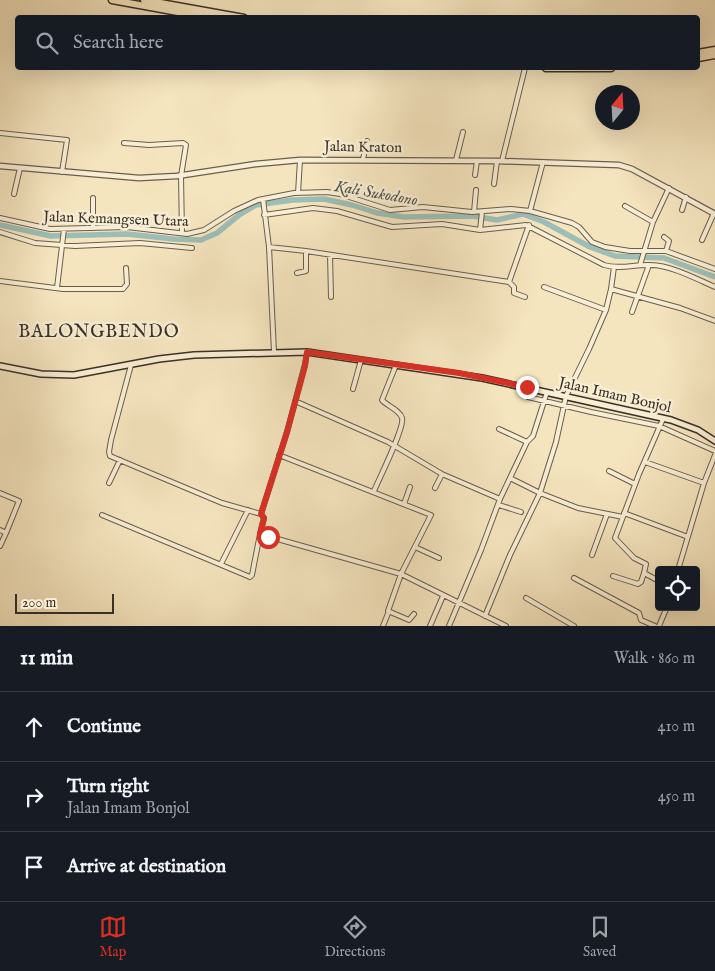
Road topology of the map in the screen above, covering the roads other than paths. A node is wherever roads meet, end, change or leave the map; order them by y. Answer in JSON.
{"nodes":[{"id":1,"x":112,"y":0,"type":"edge"},
{"id":2,"x":144,"y":0,"type":"edge"},
{"id":3,"x":194,"y":15,"type":"edge"},
{"id":4,"x":227,"y":15,"type":"edge"},
{"id":5,"x":715,"y":50,"type":"edge"},
{"id":6,"x":700,"y":53,"type":"edge"},
{"id":7,"x":715,"y":55,"type":"edge"},
{"id":8,"x":700,"y":58,"type":"edge"},
{"id":9,"x":524,"y":70,"type":"edge"},
{"id":10,"x":463,"y":132,"type":"dead end"},
{"id":11,"x":0,"y":133,"type":"edge"},
{"id":12,"x":367,"y":141,"type":"dead end"},
{"id":13,"x":124,"y":143,"type":"dead end"},
{"id":14,"x":364,"y":159,"type":"junction"},
{"id":15,"x":300,"y":160,"type":"junction"},
{"id":16,"x":456,"y":160,"type":"junction"},
{"id":17,"x":477,"y":161,"type":"junction"},
{"id":18,"x":499,"y":161,"type":"junction"},
{"id":19,"x":543,"y":162,"type":"junction"},
{"id":20,"x":0,"y":166,"type":"edge"},
{"id":21,"x":20,"y":168,"type":"junction"},
{"id":22,"x":62,"y":172,"type":"junction"},
{"id":23,"x":475,"y":175,"type":"dead end"},
{"id":24,"x":181,"y":176,"type":"junction"},
{"id":25,"x":494,"y":184,"type":"dead end"},
{"id":26,"x":669,"y":188,"type":"junction"},
{"id":27,"x":476,"y":190,"type":"dead end"},
{"id":28,"x":298,"y":192,"type":"junction"},
{"id":29,"x":14,"y":194,"type":"dead end"},
{"id":30,"x":686,"y":197,"type":"junction"},
{"id":31,"x":92,"y":198,"type":"dead end"},
{"id":32,"x":263,"y":201,"type":"junction"},
{"id":33,"x":625,"y":206,"type":"dead end"},
{"id":34,"x":682,"y":210,"type":"dead end"},
{"id":35,"x":530,"y":211,"type":"junction"},
{"id":36,"x":474,"y":212,"type":"junction"},
{"id":37,"x":481,"y":213,"type":"junction"},
{"id":38,"x":264,"y":214,"type":"junction"},
{"id":39,"x":715,"y":214,"type":"edge"},
{"id":40,"x":0,"y":218,"type":"edge"},
{"id":41,"x":653,"y":222,"type":"junction"},
{"id":42,"x":529,"y":226,"type":"junction"},
{"id":43,"x":93,"y":228,"type":"junction"},
{"id":44,"x":480,"y":228,"type":"junction"},
{"id":45,"x":64,"y":230,"type":"junction"},
{"id":46,"x":0,"y":232,"type":"edge"},
{"id":47,"x":182,"y":233,"type":"junction"},
{"id":48,"x":664,"y":237,"type":"dead end"},
{"id":49,"x":702,"y":240,"type":"dead end"},
{"id":50,"x":63,"y":243,"type":"junction"},
{"id":51,"x":269,"y":247,"type":"junction"},
{"id":52,"x":192,"y":248,"type":"dead end"},
{"id":53,"x":306,"y":251,"type":"junction"},
{"id":54,"x":666,"y":251,"type":"junction"},
{"id":55,"x":643,"y":252,"type":"junction"},
{"id":56,"x":330,"y":256,"type":"junction"},
{"id":57,"x":640,"y":264,"type":"junction"},
{"id":58,"x":649,"y":265,"type":"junction"},
{"id":59,"x":614,"y":267,"type":"junction"},
{"id":60,"x":126,"y":268,"type":"dead end"},
{"id":61,"x":715,"y":269,"type":"edge"},
{"id":62,"x":297,"y":273,"type":"dead end"},
{"id":63,"x":0,"y":281,"type":"edge"},
{"id":64,"x":509,"y":282,"type":"junction"},
{"id":65,"x":544,"y":287,"type":"dead end"},
{"id":66,"x":715,"y":287,"type":"edge"},
{"id":67,"x":57,"y":288,"type":"junction"},
{"id":68,"x":611,"y":289,"type":"junction"},
{"id":69,"x":638,"y":296,"type":"junction"},
{"id":70,"x":331,"y":297,"type":"dead end"},
{"id":71,"x":525,"y":297,"type":"dead end"},
{"id":72,"x":606,"y":310,"type":"junction"},
{"id":73,"x":632,"y":312,"type":"dead end"},
{"id":74,"x":715,"y":320,"type":"edge"},
{"id":75,"x":274,"y":352,"type":"junction"},
{"id":76,"x":307,"y":352,"type":"junction"},
{"id":77,"x":361,"y":360,"type":"junction"},
{"id":78,"x":131,"y":365,"type":"junction"},
{"id":79,"x":396,"y":365,"type":"junction"},
{"id":80,"x":0,"y":366,"type":"edge"},
{"id":81,"x":527,"y":387,"type":"junction"},
{"id":82,"x":353,"y":389,"type":"dead end"},
{"id":83,"x":547,"y":392,"type":"junction"},
{"id":84,"x":568,"y":397,"type":"junction"},
{"id":85,"x":295,"y":401,"type":"junction"},
{"id":86,"x":544,"y":401,"type":"junction"},
{"id":87,"x":563,"y":406,"type":"junction"},
{"id":88,"x":568,"y":407,"type":"junction"},
{"id":89,"x":663,"y":419,"type":"junction"},
{"id":90,"x":659,"y":426,"type":"junction"},
{"id":91,"x":499,"y":429,"type":"dead end"},
{"id":92,"x":715,"y":441,"type":"edge"},
{"id":93,"x":527,"y":442,"type":"junction"},
{"id":94,"x":394,"y":445,"type":"junction"},
{"id":95,"x":715,"y":450,"type":"edge"},
{"id":96,"x":278,"y":455,"type":"junction"},
{"id":97,"x":715,"y":456,"type":"edge"},
{"id":98,"x":120,"y":460,"type":"junction"},
{"id":99,"x":645,"y":462,"type":"junction"},
{"id":100,"x":609,"y":471,"type":"dead end"},
{"id":101,"x":442,"y":474,"type":"junction"},
{"id":102,"x":510,"y":478,"type":"junction"},
{"id":103,"x":109,"y":483,"type":"dead end"},
{"id":104,"x":704,"y":483,"type":"junction"},
{"id":105,"x":634,"y":484,"type":"junction"},
{"id":106,"x":410,"y":487,"type":"dead end"},
{"id":107,"x":435,"y":488,"type":"dead end"},
{"id":108,"x":374,"y":491,"type":"junction"},
{"id":109,"x":0,"y":493,"type":"edge"},
{"id":110,"x":540,"y":493,"type":"junction"},
{"id":111,"x":500,"y":499,"type":"junction"},
{"id":112,"x":404,"y":504,"type":"junction"},
{"id":113,"x":499,"y":505,"type":"junction"},
{"id":114,"x":248,"y":510,"type":"junction"},
{"id":115,"x":521,"y":512,"type":"dead end"},
{"id":116,"x":102,"y":514,"type":"dead end"},
{"id":117,"x":261,"y":514,"type":"junction"},
{"id":118,"x":606,"y":514,"type":"junction"},
{"id":119,"x":624,"y":515,"type":"junction"},
{"id":120,"x":0,"y":530,"type":"edge"},
{"id":121,"x":6,"y":533,"type":"junction"},
{"id":122,"x":260,"y":534,"type":"junction"},
{"id":123,"x":688,"y":538,"type":"junction"},
{"id":124,"x":0,"y":546,"type":"edge"},
{"id":125,"x":415,"y":548,"type":"junction"},
{"id":126,"x":592,"y":555,"type":"dead end"},
{"id":127,"x":439,"y":558,"type":"dead end"},
{"id":128,"x":221,"y":564,"type":"junction"},
{"id":129,"x":679,"y":566,"type":"edge"},
{"id":130,"x":644,"y":573,"type":"junction"},
{"id":131,"x":401,"y":574,"type":"junction"},
{"id":132,"x":613,"y":576,"type":"dead end"},
{"id":133,"x":574,"y":578,"type":"dead end"},
{"id":134,"x":655,"y":579,"type":"edge"},
{"id":135,"x":443,"y":596,"type":"junction"},
{"id":136,"x":526,"y":598,"type":"dead end"},
{"id":137,"x":458,"y":603,"type":"junction"},
{"id":138,"x":389,"y":611,"type":"junction"},
{"id":139,"x":665,"y":611,"type":"edge"},
{"id":140,"x":414,"y":614,"type":"dead end"},
{"id":141,"x":486,"y":616,"type":"junction"},
{"id":142,"x":383,"y":626,"type":"edge"},
{"id":143,"x":430,"y":626,"type":"edge"},
{"id":144,"x":449,"y":626,"type":"edge"},
{"id":145,"x":506,"y":626,"type":"edge"},
{"id":146,"x":574,"y":626,"type":"edge"},
{"id":147,"x":655,"y":626,"type":"edge"},
{"id":148,"x":659,"y":626,"type":"edge"}],
"edges":[{"from":1,"to":3,"type":"highway"},
{"from":2,"to":4,"type":"highway"},
{"from":5,"to":6,"type":"highway"},
{"from":7,"to":8,"type":"highway"},
{"from":9,"to":18,"type":"street"},
{"from":10,"to":16,"type":"street"},
{"from":11,"to":22,"type":"street"},
{"from":12,"to":14,"type":"street"},
{"from":13,"to":24,"type":"street"},
{"from":14,"to":15,"type":"street","name":"Jalan Kraton"},
{"from":14,"to":16,"type":"street","name":"Jalan Kraton"},
{"from":15,"to":24,"type":"street","name":"Jalan Kraton"},
{"from":15,"to":28,"type":"street"},
{"from":16,"to":17,"type":"street","name":"Jalan Kraton"},
{"from":17,"to":18,"type":"street","name":"Jalan Kraton"},
{"from":17,"to":23,"type":"street"},
{"from":18,"to":19,"type":"street","name":"Jalan Kraton"},
{"from":18,"to":25,"type":"street"},
{"from":19,"to":26,"type":"street","name":"Jalan Kraton"},
{"from":19,"to":35,"type":"street"},
{"from":20,"to":21,"type":"street","name":"Jalan Kraton"},
{"from":21,"to":22,"type":"street","name":"Jalan Kraton"},
{"from":21,"to":29,"type":"street"},
{"from":22,"to":24,"type":"street","name":"Jalan Kraton"},
{"from":24,"to":47,"type":"street"},
{"from":26,"to":30,"type":"street","name":"Jalan Kraton"},
{"from":26,"to":41,"type":"street"},
{"from":27,"to":36,"type":"street"},
{"from":28,"to":32,"type":"street","name":"Jalan Kemangsen Utara"},
{"from":28,"to":36,"type":"street","name":"Jalan Kemangsen Utara"},
{"from":30,"to":34,"type":"street"},
{"from":30,"to":39,"type":"street","name":"Jalan Kraton"},
{"from":31,"to":43,"type":"street"},
{"from":32,"to":38,"type":"street"},
{"from":32,"to":47,"type":"street","name":"Jalan Kemangsen Utara"},
{"from":33,"to":41,"type":"street"},
{"from":35,"to":37,"type":"street","name":"Jalan Kemangsen Utara"},
{"from":35,"to":55,"type":"street","name":"Jalan Kemangsen Utara"},
{"from":36,"to":37,"type":"street","name":"Jalan Kemangsen Utara"},
{"from":37,"to":44,"type":"street"},
{"from":38,"to":44,"type":"street"},
{"from":38,"to":51,"type":"street"},
{"from":39,"to":49,"type":"street"},
{"from":40,"to":45,"type":"street","name":"Jalan Kemangsen Utara"},
{"from":41,"to":55,"type":"street"},
{"from":42,"to":44,"type":"street"},
{"from":42,"to":59,"type":"street"},
{"from":42,"to":64,"type":"street"},
{"from":43,"to":45,"type":"street","name":"Jalan Kemangsen Utara"},
{"from":43,"to":47,"type":"street","name":"Jalan Kemangsen Utara"},
{"from":45,"to":50,"type":"street"},
{"from":46,"to":50,"type":"street"},
{"from":48,"to":54,"type":"street"},
{"from":50,"to":52,"type":"street"},
{"from":50,"to":67,"type":"street"},
{"from":51,"to":53,"type":"street"},
{"from":51,"to":75,"type":"street"},
{"from":53,"to":56,"type":"street"},
{"from":53,"to":62,"type":"street"},
{"from":54,"to":55,"type":"street","name":"Jalan Kemangsen Utara"},
{"from":54,"to":61,"type":"street","name":"Jalan Kemangsen Utara"},
{"from":55,"to":57,"type":"street"},
{"from":56,"to":64,"type":"street"},
{"from":56,"to":70,"type":"street"},
{"from":57,"to":58,"type":"street"},
{"from":57,"to":59,"type":"street"},
{"from":58,"to":66,"type":"street"},
{"from":58,"to":69,"type":"street"},
{"from":59,"to":68,"type":"street"},
{"from":60,"to":67,"type":"street"},
{"from":63,"to":67,"type":"street"},
{"from":64,"to":71,"type":"street"},
{"from":65,"to":72,"type":"street"},
{"from":68,"to":69,"type":"street"},
{"from":68,"to":72,"type":"street"},
{"from":69,"to":73,"type":"street"},
{"from":69,"to":74,"type":"street"},
{"from":72,"to":84,"type":"street"},
{"from":75,"to":76,"type":"main road","name":"Jalan Imam Bonjol"},
{"from":75,"to":78,"type":"main road","name":"Jalan Imam Bonjol"},
{"from":76,"to":77,"type":"main road","name":"Jalan Imam Bonjol"},
{"from":76,"to":85,"type":"street"},
{"from":77,"to":79,"type":"main road","name":"Jalan Imam Bonjol"},
{"from":77,"to":82,"type":"street"},
{"from":78,"to":80,"type":"main road","name":"Jalan Imam Bonjol"},
{"from":78,"to":98,"type":"street"},
{"from":79,"to":81,"type":"main road","name":"Jalan Imam Bonjol"},
{"from":79,"to":94,"type":"street"},
{"from":81,"to":83,"type":"main road","name":"Jalan Imam Bonjol"},
{"from":81,"to":86,"type":"street"},
{"from":83,"to":84,"type":"main road","name":"Jalan Imam Bonjol"},
{"from":83,"to":86,"type":"street"},
{"from":84,"to":87,"type":"street"},
{"from":84,"to":88,"type":"street"},
{"from":84,"to":89,"type":"main road","name":"Jalan Imam Bonjol"},
{"from":85,"to":94,"type":"street"},
{"from":85,"to":96,"type":"street"},
{"from":86,"to":87,"type":"street"},
{"from":86,"to":93,"type":"street"},
{"from":87,"to":88,"type":"street"},
{"from":87,"to":110,"type":"street"},
{"from":88,"to":90,"type":"street"},
{"from":89,"to":90,"type":"street"},
{"from":89,"to":92,"type":"main road","name":"Jalan Imam Bonjol"},
{"from":90,"to":95,"type":"street"},
{"from":90,"to":99,"type":"street"},
{"from":91,"to":93,"type":"street"},
{"from":93,"to":102,"type":"street"},
{"from":94,"to":101,"type":"street"},
{"from":94,"to":108,"type":"street"},
{"from":96,"to":108,"type":"street"},
{"from":96,"to":117,"type":"street"},
{"from":97,"to":104,"type":"street"},
{"from":98,"to":103,"type":"street"},
{"from":98,"to":114,"type":"street"},
{"from":99,"to":104,"type":"street"},
{"from":99,"to":105,"type":"street"},
{"from":100,"to":105,"type":"street"},
{"from":101,"to":107,"type":"street"},
{"from":101,"to":111,"type":"street"},
{"from":102,"to":110,"type":"street"},
{"from":102,"to":111,"type":"street"},
{"from":104,"to":123,"type":"street"},
{"from":105,"to":119,"type":"street"},
{"from":106,"to":112,"type":"street"},
{"from":108,"to":112,"type":"street"},
{"from":109,"to":121,"type":"street"},
{"from":110,"to":118,"type":"street"},
{"from":110,"to":141,"type":"street"},
{"from":111,"to":113,"type":"street"},
{"from":112,"to":125,"type":"street"},
{"from":113,"to":115,"type":"street"},
{"from":113,"to":137,"type":"street"},
{"from":114,"to":117,"type":"street"},
{"from":114,"to":128,"type":"street"},
{"from":116,"to":128,"type":"street"},
{"from":117,"to":122,"type":"street"},
{"from":118,"to":119,"type":"street"},
{"from":118,"to":126,"type":"street"},
{"from":119,"to":123,"type":"street"},
{"from":119,"to":130,"type":"street"},
{"from":120,"to":121,"type":"street"},
{"from":121,"to":124,"type":"street"},
{"from":122,"to":128,"type":"street"},
{"from":122,"to":131,"type":"street"},
{"from":123,"to":129,"type":"street"},
{"from":125,"to":127,"type":"street"},
{"from":125,"to":131,"type":"street"},
{"from":130,"to":132,"type":"street"},
{"from":130,"to":134,"type":"street"},
{"from":131,"to":135,"type":"street"},
{"from":131,"to":138,"type":"street"},
{"from":133,"to":147,"type":"street"},
{"from":135,"to":137,"type":"street"},
{"from":135,"to":143,"type":"street"},
{"from":136,"to":146,"type":"street"},
{"from":137,"to":141,"type":"street"},
{"from":137,"to":144,"type":"street"},
{"from":138,"to":140,"type":"street"},
{"from":138,"to":142,"type":"street"},
{"from":139,"to":148,"type":"street"},
{"from":141,"to":145,"type":"street"}]}
